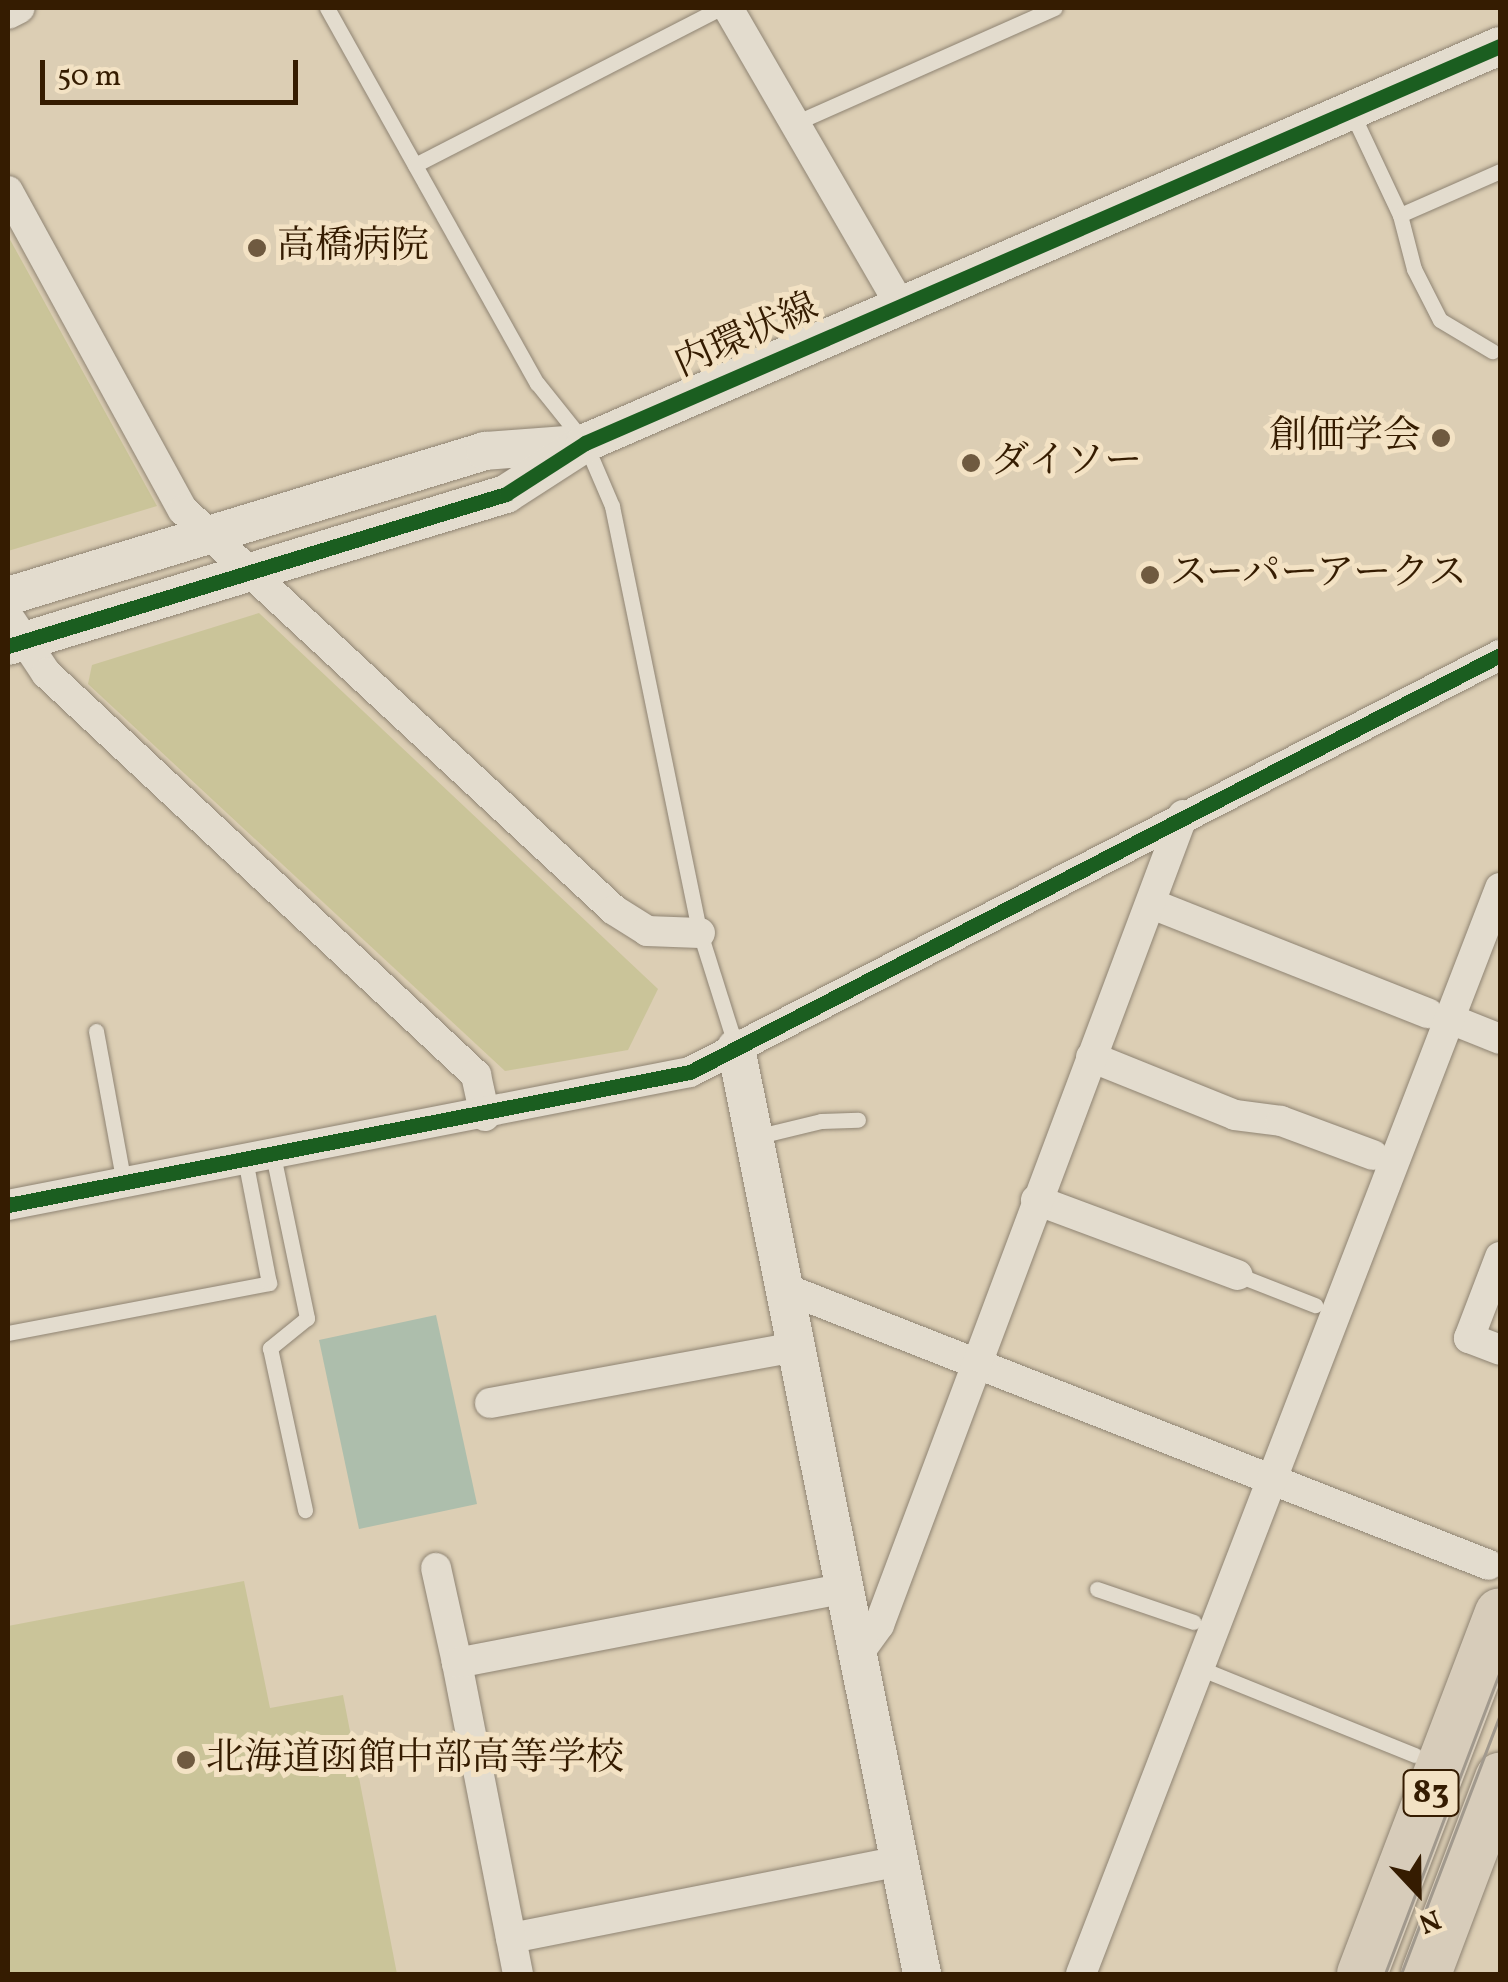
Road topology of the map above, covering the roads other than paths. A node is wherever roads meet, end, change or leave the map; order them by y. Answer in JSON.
{"nodes":[{"id":1,"x":20,"y":8,"type":"edge"},
{"id":2,"x":329,"y":8,"type":"edge"},
{"id":3,"x":725,"y":8,"type":"edge"},
{"id":4,"x":1056,"y":8,"type":"edge"},
{"id":5,"x":8,"y":14,"type":"edge"},
{"id":6,"x":1500,"y":46,"type":"edge"},
{"id":7,"x":1351,"y":111,"type":"junction"},
{"id":8,"x":795,"y":122,"type":"junction"},
{"id":9,"x":415,"y":165,"type":"junction"},
{"id":10,"x":1500,"y":171,"type":"edge"},
{"id":11,"x":8,"y":191,"type":"edge"},
{"id":12,"x":1400,"y":215,"type":"junction"},
{"id":13,"x":900,"y":305,"type":"junction"},
{"id":14,"x":1492,"y":350,"type":"dead end"},
{"id":15,"x":585,"y":443,"type":"junction"},
{"id":16,"x":214,"y":534,"type":"junction"},
{"id":17,"x":254,"y":571,"type":"junction"},
{"id":18,"x":8,"y":596,"type":"edge"},
{"id":19,"x":12,"y":635,"type":"edge"},
{"id":20,"x":1500,"y":655,"type":"edge"},
{"id":21,"x":1183,"y":815,"type":"junction"},
{"id":22,"x":1500,"y":888,"type":"edge"},
{"id":23,"x":1152,"y":904,"type":"junction"},
{"id":24,"x":700,"y":933,"type":"junction"},
{"id":25,"x":1439,"y":1016,"type":"junction"},
{"id":26,"x":96,"y":1031,"type":"dead end"},
{"id":27,"x":1500,"y":1039,"type":"edge"},
{"id":28,"x":736,"y":1048,"type":"junction"},
{"id":29,"x":1091,"y":1057,"type":"junction"},
{"id":30,"x":486,"y":1116,"type":"junction"},
{"id":31,"x":858,"y":1120,"type":"dead end"},
{"id":32,"x":755,"y":1137,"type":"junction"},
{"id":33,"x":1373,"y":1155,"type":"dead end"},
{"id":34,"x":259,"y":1158,"type":"junction"},
{"id":35,"x":124,"y":1183,"type":"junction"},
{"id":36,"x":1036,"y":1200,"type":"junction"},
{"id":37,"x":8,"y":1205,"type":"edge"},
{"id":38,"x":1500,"y":1258,"type":"edge"},
{"id":39,"x":1238,"y":1275,"type":"joint"},
{"id":40,"x":784,"y":1288,"type":"junction"},
{"id":41,"x":1315,"y":1305,"type":"dead end"},
{"id":42,"x":8,"y":1333,"type":"edge"},
{"id":43,"x":796,"y":1347,"type":"junction"},
{"id":44,"x":1500,"y":1350,"type":"edge"},
{"id":45,"x":973,"y":1363,"type":"junction"},
{"id":46,"x":490,"y":1403,"type":"dead end"},
{"id":47,"x":1270,"y":1479,"type":"junction"},
{"id":48,"x":305,"y":1510,"type":"dead end"},
{"id":49,"x":436,"y":1568,"type":"dead end"},
{"id":50,"x":845,"y":1588,"type":"junction"},
{"id":51,"x":1097,"y":1589,"type":"dead end"},
{"id":52,"x":1495,"y":1589,"type":"edge"},
{"id":53,"x":1194,"y":1622,"type":"dead end"},
{"id":54,"x":858,"y":1654,"type":"junction"},
{"id":55,"x":456,"y":1663,"type":"junction"},
{"id":56,"x":1197,"y":1667,"type":"junction"},
{"id":57,"x":1415,"y":1755,"type":"dead end"},
{"id":58,"x":1500,"y":1778,"type":"edge"},
{"id":59,"x":899,"y":1862,"type":"junction"},
{"id":60,"x":511,"y":1938,"type":"junction"},
{"id":61,"x":518,"y":1974,"type":"edge"},
{"id":62,"x":922,"y":1974,"type":"edge"},
{"id":63,"x":1081,"y":1974,"type":"edge"},
{"id":64,"x":1362,"y":1974,"type":"edge"},
{"id":65,"x":1426,"y":1974,"type":"edge"}],
"edges":[{"from":1,"to":5,"type":"street"},
{"from":2,"to":9,"type":"lane"},
{"from":3,"to":8,"type":"street"},
{"from":3,"to":9,"type":"lane"},
{"from":4,"to":8,"type":"lane"},
{"from":6,"to":7,"type":"street","name":"内環状線"},
{"from":7,"to":12,"type":"lane"},
{"from":7,"to":13,"type":"street","name":"内環状線"},
{"from":8,"to":13,"type":"street"},
{"from":9,"to":15,"type":"lane"},
{"from":10,"to":12,"type":"lane"},
{"from":11,"to":16,"type":"street"},
{"from":12,"to":14,"type":"lane"},
{"from":13,"to":15,"type":"street","name":"内環状線"},
{"from":15,"to":16,"type":"street","name":"内環状線"},
{"from":15,"to":17,"type":"street","name":"内環状線"},
{"from":15,"to":24,"type":"lane"},
{"from":16,"to":17,"type":"street"},
{"from":16,"to":18,"type":"street","name":"内環状線"},
{"from":17,"to":19,"type":"street","name":"内環状線"},
{"from":17,"to":24,"type":"street"},
{"from":19,"to":30,"type":"street"},
{"from":20,"to":21,"type":"street"},
{"from":21,"to":23,"type":"street"},
{"from":21,"to":28,"type":"street"},
{"from":22,"to":25,"type":"street"},
{"from":23,"to":25,"type":"street"},
{"from":23,"to":29,"type":"street"},
{"from":24,"to":28,"type":"lane"},
{"from":25,"to":27,"type":"street"},
{"from":25,"to":47,"type":"street"},
{"from":26,"to":35,"type":"lane"},
{"from":28,"to":30,"type":"street"},
{"from":28,"to":32,"type":"street"},
{"from":29,"to":33,"type":"street"},
{"from":29,"to":36,"type":"street"},
{"from":30,"to":34,"type":"street"},
{"from":31,"to":32,"type":"lane"},
{"from":32,"to":40,"type":"street"},
{"from":34,"to":35,"type":"street"},
{"from":34,"to":42,"type":"lane"},
{"from":34,"to":48,"type":"lane"},
{"from":35,"to":37,"type":"street"},
{"from":36,"to":39,"type":"street"},
{"from":36,"to":45,"type":"street"},
{"from":38,"to":44,"type":"street"},
{"from":39,"to":41,"type":"lane"},
{"from":40,"to":43,"type":"street"},
{"from":40,"to":45,"type":"street"},
{"from":43,"to":46,"type":"street"},
{"from":43,"to":50,"type":"street"},
{"from":45,"to":47,"type":"street"},
{"from":45,"to":54,"type":"street"},
{"from":47,"to":52,"type":"street"},
{"from":47,"to":56,"type":"street"},
{"from":49,"to":55,"type":"street"},
{"from":50,"to":54,"type":"street"},
{"from":50,"to":55,"type":"street"},
{"from":51,"to":53,"type":"lane"},
{"from":52,"to":64,"type":"main road","number":"83"},
{"from":54,"to":59,"type":"street"},
{"from":55,"to":60,"type":"street"},
{"from":56,"to":57,"type":"lane"},
{"from":56,"to":63,"type":"street"},
{"from":58,"to":65,"type":"main road","number":"83"},
{"from":59,"to":60,"type":"street"},
{"from":59,"to":62,"type":"street"},
{"from":60,"to":61,"type":"street"}]}
